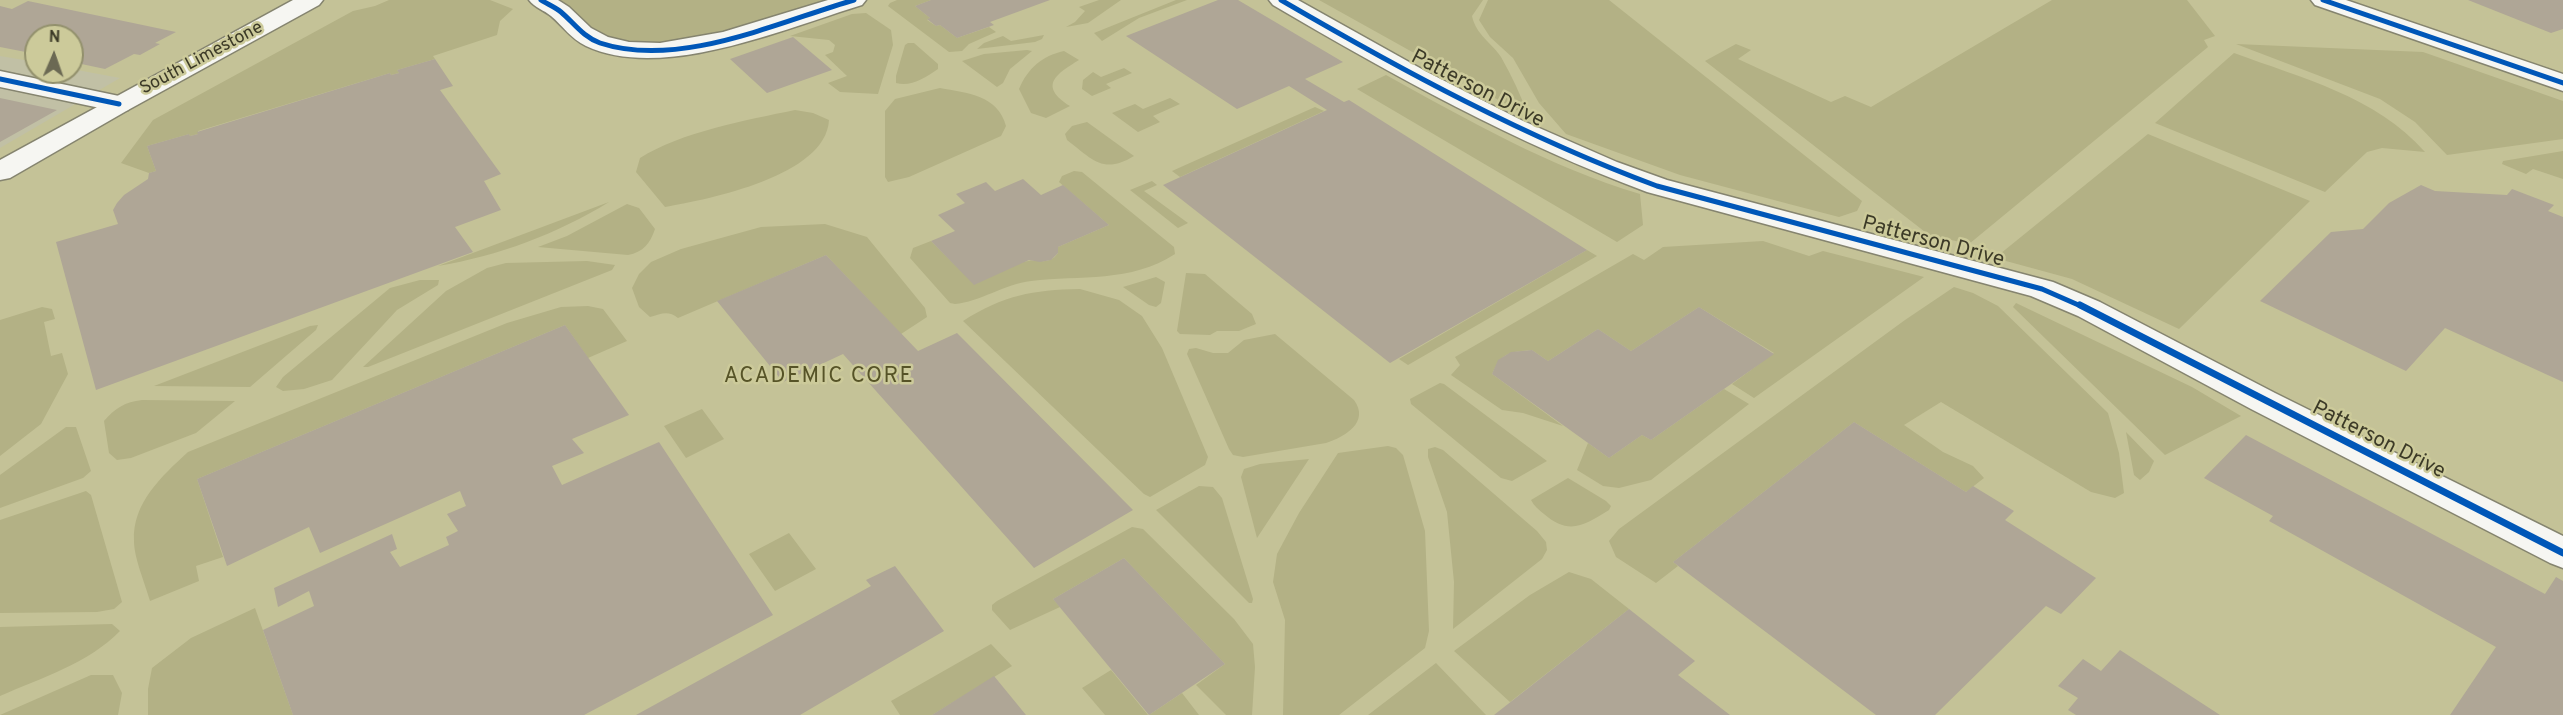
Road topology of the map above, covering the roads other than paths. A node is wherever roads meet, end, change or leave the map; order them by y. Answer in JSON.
{"nodes":[{"id":1,"x":311,"y":0,"type":"edge"},
{"id":2,"x":541,"y":0,"type":"edge"},
{"id":3,"x":854,"y":0,"type":"edge"},
{"id":4,"x":1281,"y":0,"type":"edge"},
{"id":5,"x":2323,"y":0,"type":"edge"},
{"id":6,"x":0,"y":79,"type":"edge"},
{"id":7,"x":2563,"y":83,"type":"edge"},
{"id":8,"x":119,"y":104,"type":"junction"},
{"id":9,"x":0,"y":172,"type":"edge"},
{"id":10,"x":2563,"y":553,"type":"edge"}],
"edges":[{"from":1,"to":8,"type":"street","name":"South Limestone"},
{"from":2,"to":3,"type":"street"},
{"from":4,"to":10,"type":"street","name":"Patterson Drive"},
{"from":5,"to":7,"type":"street"},
{"from":6,"to":8,"type":"street"},
{"from":8,"to":9,"type":"street","name":"South Limestone"}]}
